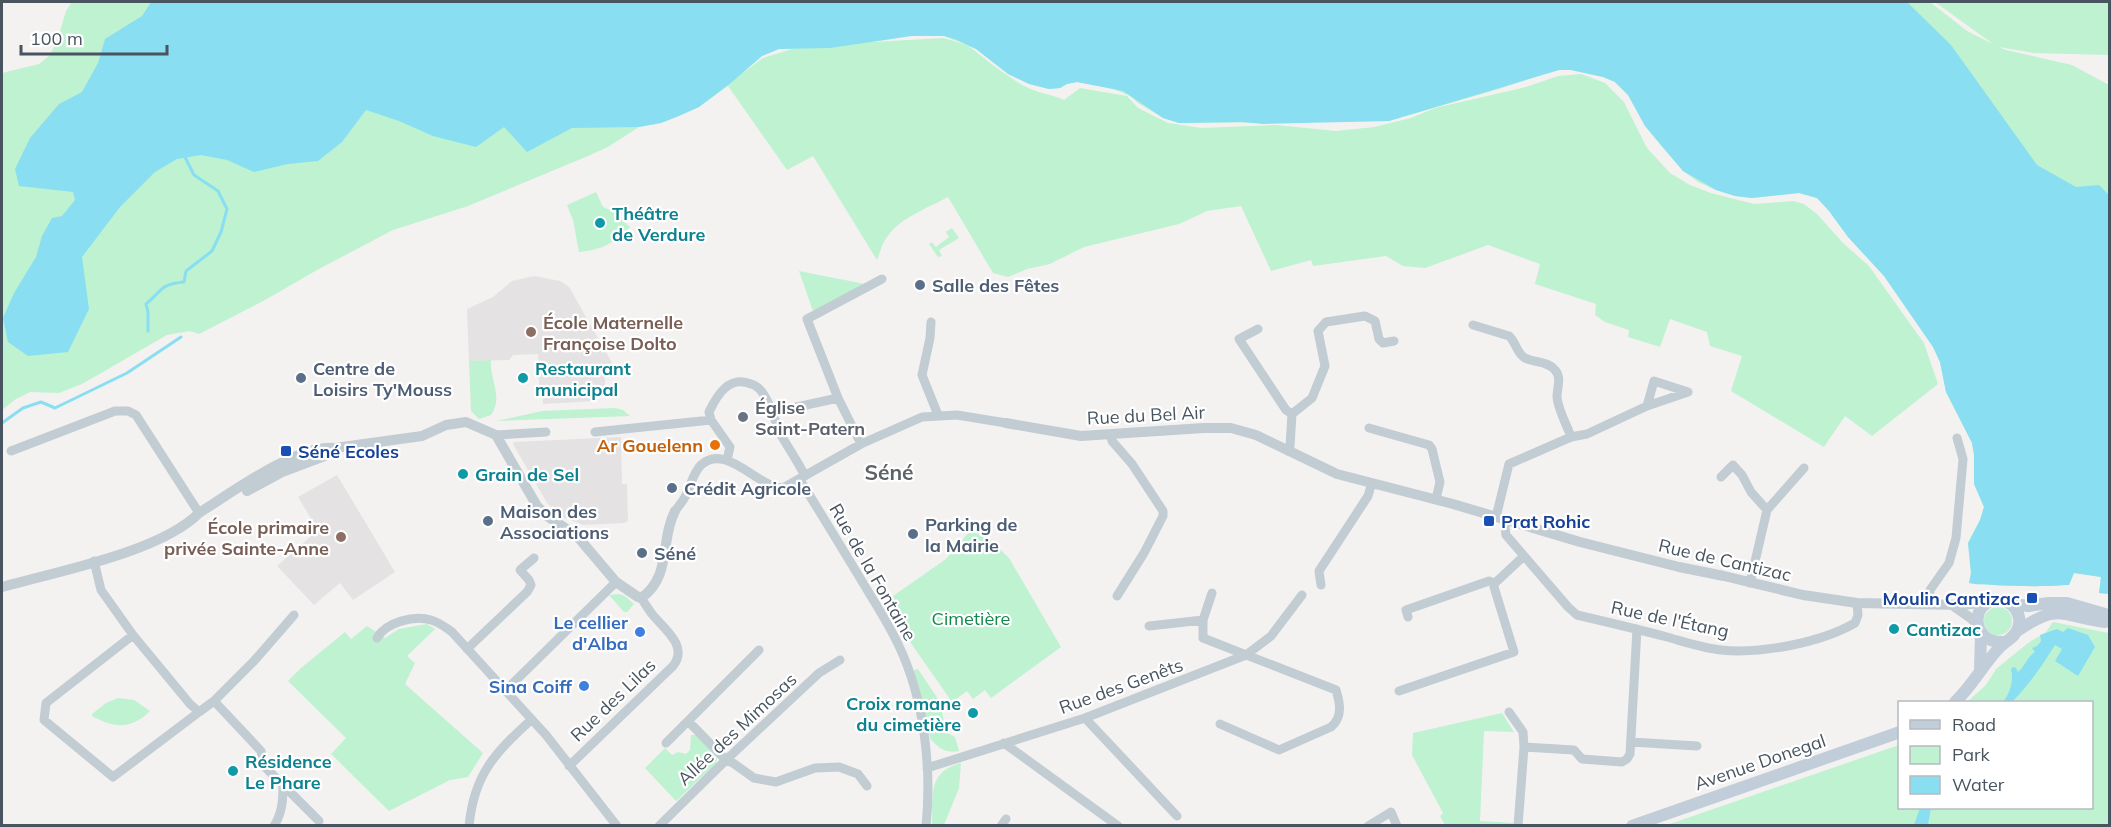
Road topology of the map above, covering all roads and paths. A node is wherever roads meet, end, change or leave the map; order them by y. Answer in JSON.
{"nodes":[{"id":1,"x":882,"y":279,"type":"dead end"},
{"id":2,"x":931,"y":322,"type":"dead end"},
{"id":3,"x":1473,"y":325,"type":"dead end"},
{"id":4,"x":1258,"y":329,"type":"dead end"},
{"id":5,"x":1394,"y":342,"type":"dead end"},
{"id":6,"x":838,"y":398,"type":"junction"},
{"id":7,"x":1647,"y":406,"type":"dead end"},
{"id":8,"x":774,"y":412,"type":"junction"},
{"id":9,"x":1292,"y":414,"type":"junction"},
{"id":10,"x":938,"y":415,"type":"junction"},
{"id":11,"x":711,"y":420,"type":"junction"},
{"id":12,"x":1006,"y":423,"type":"joint"},
{"id":13,"x":1369,"y":428,"type":"dead end"},
{"id":14,"x":546,"y":432,"type":"dead end"},
{"id":15,"x":595,"y":432,"type":"dead end"},
{"id":16,"x":496,"y":435,"type":"junction"},
{"id":17,"x":1110,"y":435,"type":"junction"},
{"id":18,"x":1571,"y":437,"type":"junction"},
{"id":19,"x":1957,"y":438,"type":"dead end"},
{"id":20,"x":861,"y":444,"type":"junction"},
{"id":21,"x":11,"y":451,"type":"dead end"},
{"id":22,"x":1288,"y":451,"type":"junction"},
{"id":23,"x":310,"y":455,"type":"junction"},
{"id":24,"x":727,"y":460,"type":"junction"},
{"id":25,"x":1804,"y":468,"type":"dead end"},
{"id":26,"x":282,"y":472,"type":"junction"},
{"id":27,"x":1721,"y":477,"type":"dead end"},
{"id":28,"x":803,"y":478,"type":"junction"},
{"id":29,"x":1372,"y":483,"type":"junction"},
{"id":30,"x":1436,"y":499,"type":"junction"},
{"id":31,"x":1767,"y":510,"type":"junction"},
{"id":32,"x":675,"y":511,"type":"joint"},
{"id":33,"x":196,"y":517,"type":"junction"},
{"id":34,"x":1500,"y":518,"type":"junction"},
{"id":35,"x":1524,"y":556,"type":"junction"},
{"id":36,"x":534,"y":558,"type":"dead end"},
{"id":37,"x":94,"y":561,"type":"junction"},
{"id":38,"x":616,"y":582,"type":"junction"},
{"id":39,"x":1495,"y":583,"type":"junction"},
{"id":40,"x":1750,"y":583,"type":"junction"},
{"id":41,"x":1322,"y":585,"type":"dead end"},
{"id":42,"x":2,"y":586,"type":"edge"},
{"id":43,"x":1212,"y":593,"type":"dead end"},
{"id":44,"x":1302,"y":595,"type":"dead end"},
{"id":45,"x":1117,"y":596,"type":"dead end"},
{"id":46,"x":641,"y":598,"type":"junction"},
{"id":47,"x":1993,"y":601,"type":"junction"},
{"id":48,"x":1857,"y":603,"type":"junction"},
{"id":49,"x":1929,"y":603,"type":"junction"},
{"id":50,"x":2008,"y":603,"type":"junction"},
{"id":51,"x":1952,"y":605,"type":"junction"},
{"id":52,"x":294,"y":615,"type":"dead end"},
{"id":53,"x":1408,"y":617,"type":"dead end"},
{"id":54,"x":2109,"y":619,"type":"edge"},
{"id":55,"x":1203,"y":620,"type":"junction"},
{"id":56,"x":1149,"y":626,"type":"dead end"},
{"id":57,"x":1637,"y":629,"type":"junction"},
{"id":58,"x":1980,"y":631,"type":"junction"},
{"id":59,"x":2017,"y":631,"type":"junction"},
{"id":60,"x":133,"y":635,"type":"junction"},
{"id":61,"x":377,"y":638,"type":"dead end"},
{"id":62,"x":2004,"y":642,"type":"junction"},
{"id":63,"x":467,"y":649,"type":"junction"},
{"id":64,"x":759,"y":650,"type":"dead end"},
{"id":65,"x":1246,"y":655,"type":"junction"},
{"id":66,"x":840,"y":660,"type":"dead end"},
{"id":67,"x":1980,"y":670,"type":"junction"},
{"id":68,"x":505,"y":691,"type":"junction"},
{"id":69,"x":1399,"y":691,"type":"dead end"},
{"id":70,"x":214,"y":701,"type":"junction"},
{"id":71,"x":1956,"y":701,"type":"edge"},
{"id":72,"x":199,"y":712,"type":"junction"},
{"id":73,"x":1509,"y":712,"type":"dead end"},
{"id":74,"x":1086,"y":718,"type":"junction"},
{"id":75,"x":531,"y":720,"type":"junction"},
{"id":76,"x":688,"y":721,"type":"junction"},
{"id":77,"x":1220,"y":724,"type":"dead end"},
{"id":78,"x":1898,"y":732,"type":"edge"},
{"id":79,"x":666,"y":742,"type":"dead end"},
{"id":80,"x":1631,"y":742,"type":"junction"},
{"id":81,"x":1004,"y":743,"type":"junction"},
{"id":82,"x":1697,"y":746,"type":"dead end"},
{"id":83,"x":1524,"y":747,"type":"junction"},
{"id":84,"x":726,"y":760,"type":"junction"},
{"id":85,"x":569,"y":766,"type":"junction"},
{"id":86,"x":927,"y":768,"type":"junction"},
{"id":87,"x":283,"y":786,"type":"junction"},
{"id":88,"x":867,"y":786,"type":"dead end"},
{"id":89,"x":1177,"y":816,"type":"dead end"},
{"id":90,"x":319,"y":821,"type":"dead end"},
{"id":91,"x":274,"y":825,"type":"edge"},
{"id":92,"x":469,"y":825,"type":"edge"},
{"id":93,"x":617,"y":825,"type":"edge"},
{"id":94,"x":659,"y":825,"type":"edge"},
{"id":95,"x":926,"y":825,"type":"edge"},
{"id":96,"x":1118,"y":825,"type":"edge"},
{"id":97,"x":1368,"y":825,"type":"edge"},
{"id":98,"x":1396,"y":825,"type":"edge"},
{"id":99,"x":1518,"y":825,"type":"edge"},
{"id":100,"x":1632,"y":825,"type":"edge"}],
"edges":[{"from":1,"to":6,"type":"street"},
{"from":2,"to":10,"type":"street"},
{"from":3,"to":18,"type":"street"},
{"from":4,"to":9,"type":"street"},
{"from":5,"to":9,"type":"street"},
{"from":6,"to":8,"type":"street"},
{"from":6,"to":20,"type":"street"},
{"from":7,"to":18,"type":"street"},
{"from":8,"to":11,"type":"street","name":"Rue de la Fontaine"},
{"from":8,"to":28,"type":"street","name":"Rue de la Fontaine"},
{"from":9,"to":22,"type":"street"},
{"from":10,"to":12,"type":"street","name":"Rue du Bel Air"},
{"from":10,"to":20,"type":"street","name":"Rue du Bel Air"},
{"from":11,"to":15,"type":"street"},
{"from":11,"to":24,"type":"street"},
{"from":12,"to":17,"type":"street","name":"Rue du Bel Air"},
{"from":13,"to":30,"type":"street"},
{"from":14,"to":16,"type":"street"},
{"from":16,"to":23,"type":"street"},
{"from":16,"to":38,"type":"street"},
{"from":17,"to":22,"type":"street","name":"Rue du Bel Air"},
{"from":17,"to":45,"type":"street"},
{"from":18,"to":34,"type":"street"},
{"from":19,"to":49,"type":"street"},
{"from":20,"to":28,"type":"street","name":"Rue du Bel Air"},
{"from":21,"to":33,"type":"street"},
{"from":22,"to":29,"type":"street","name":"Rue du Bel Air"},
{"from":23,"to":26,"type":"street"},
{"from":23,"to":26,"type":"street"},
{"from":23,"to":33,"type":"street"},
{"from":24,"to":28,"type":"street","name":"Rue du Bel Air"},
{"from":24,"to":32,"type":"street"},
{"from":25,"to":31,"type":"street"},
{"from":26,"to":33,"type":"street"},
{"from":27,"to":31,"type":"street"},
{"from":28,"to":86,"type":"street","name":"Rue de la Fontaine"},
{"from":29,"to":30,"type":"street","name":"Rue du Bel Air"},
{"from":29,"to":41,"type":"street"},
{"from":30,"to":34,"type":"street","name":"Rue du Bel Air"},
{"from":31,"to":40,"type":"street"},
{"from":32,"to":46,"type":"street"},
{"from":33,"to":37,"type":"street"},
{"from":34,"to":35,"type":"street","name":"Rue de l'Étang"},
{"from":34,"to":40,"type":"street","name":"Rue de Cantizac"},
{"from":35,"to":39,"type":"street"},
{"from":35,"to":57,"type":"street","name":"Rue de l'Étang"},
{"from":36,"to":63,"type":"street"},
{"from":37,"to":42,"type":"street"},
{"from":37,"to":60,"type":"street"},
{"from":38,"to":46,"type":"street"},
{"from":38,"to":68,"type":"street"},
{"from":39,"to":53,"type":"street"},
{"from":39,"to":69,"type":"street"},
{"from":40,"to":48,"type":"street","name":"Rue de Cantizac"},
{"from":43,"to":55,"type":"street"},
{"from":44,"to":65,"type":"street","name":"Rue des Genêts"},
{"from":46,"to":85,"type":"street","name":"Rue des Lilas"},
{"from":47,"to":50,"type":"main road"},
{"from":47,"to":51,"type":"street","name":"Rue de Cantizac"},
{"from":47,"to":58,"type":"main road"},
{"from":48,"to":49,"type":"street","name":"Rue de Cantizac"},
{"from":48,"to":57,"type":"street","name":"Rue de l'Étang"},
{"from":49,"to":51,"type":"street","name":"Rue de Cantizac"},
{"from":50,"to":54,"type":"main road"},
{"from":50,"to":59,"type":"main road"},
{"from":51,"to":58,"type":"street"},
{"from":52,"to":70,"type":"street"},
{"from":54,"to":59,"type":"main road"},
{"from":55,"to":56,"type":"street"},
{"from":55,"to":65,"type":"street"},
{"from":57,"to":80,"type":"street"},
{"from":58,"to":62,"type":"main road"},
{"from":58,"to":67,"type":"main road"},
{"from":59,"to":62,"type":"main road"},
{"from":60,"to":72,"type":"street"},
{"from":60,"to":72,"type":"street"},
{"from":61,"to":63,"type":"street"},
{"from":62,"to":67,"type":"main road"},
{"from":63,"to":68,"type":"street"},
{"from":64,"to":76,"type":"street"},
{"from":65,"to":74,"type":"street","name":"Rue des Genêts"},
{"from":65,"to":77,"type":"street"},
{"from":66,"to":84,"type":"street","name":"Allée des Mimosas"},
{"from":67,"to":71,"type":"main road"},
{"from":68,"to":75,"type":"street"},
{"from":70,"to":72,"type":"street"},
{"from":70,"to":87,"type":"street"},
{"from":73,"to":83,"type":"street"},
{"from":74,"to":81,"type":"street","name":"Rue des Genêts"},
{"from":74,"to":89,"type":"street"},
{"from":75,"to":85,"type":"street"},
{"from":75,"to":92,"type":"street"},
{"from":76,"to":79,"type":"street"},
{"from":76,"to":84,"type":"street"},
{"from":78,"to":100,"type":"main road","name":"Avenue Donegal"},
{"from":80,"to":82,"type":"street"},
{"from":80,"to":83,"type":"street"},
{"from":81,"to":86,"type":"street","name":"Rue des Genêts"},
{"from":81,"to":96,"type":"street"},
{"from":83,"to":99,"type":"street"},
{"from":84,"to":88,"type":"street"},
{"from":84,"to":94,"type":"street","name":"Allée des Mimosas"},
{"from":85,"to":93,"type":"street"},
{"from":86,"to":95,"type":"street","name":"Rue de la Fontaine"},
{"from":87,"to":90,"type":"street"},
{"from":87,"to":91,"type":"street"},
{"from":97,"to":98,"type":"street"}]}
